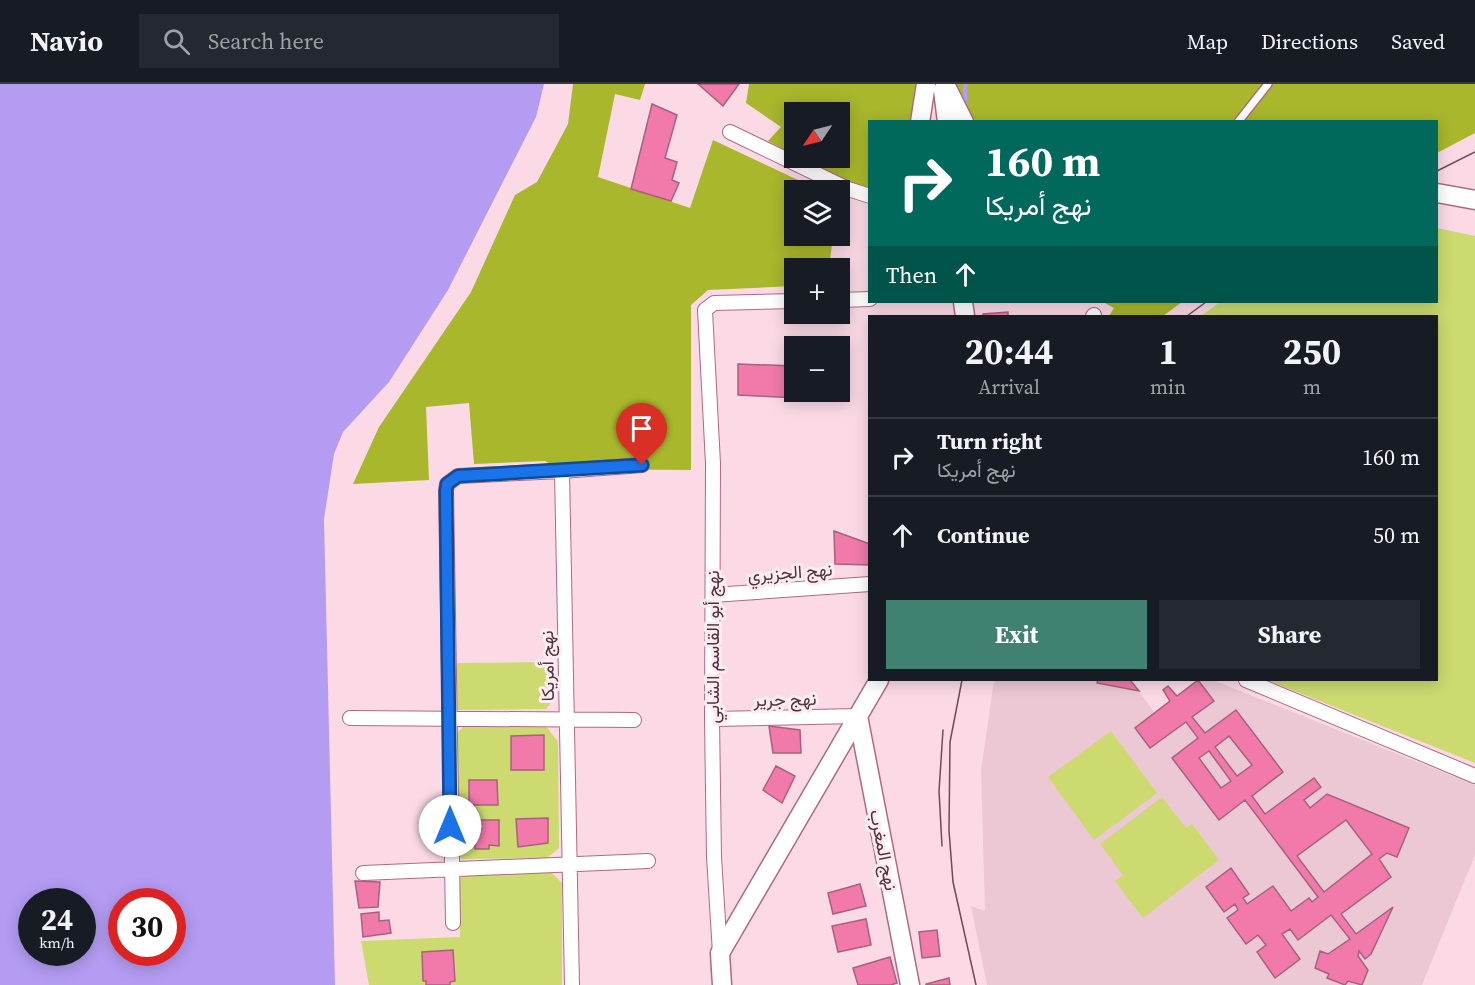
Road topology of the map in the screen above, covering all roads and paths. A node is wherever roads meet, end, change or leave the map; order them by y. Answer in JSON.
{"nodes":[{"id":1,"x":926,"y":84,"type":"edge"},
{"id":2,"x":944,"y":84,"type":"edge"},
{"id":3,"x":1268,"y":84,"type":"edge"},
{"id":4,"x":920,"y":120,"type":"edge"},
{"id":5,"x":946,"y":120,"type":"edge"},
{"id":6,"x":963,"y":120,"type":"edge"},
{"id":7,"x":1240,"y":120,"type":"edge"},
{"id":8,"x":729,"y":132,"type":"dead end"},
{"id":9,"x":829,"y":180,"type":"edge"},
{"id":10,"x":850,"y":190,"type":"edge"},
{"id":11,"x":850,"y":191,"type":"edge"},
{"id":12,"x":1438,"y":193,"type":"edge"},
{"id":13,"x":868,"y":195,"type":"edge"},
{"id":14,"x":1475,"y":200,"type":"edge"},
{"id":15,"x":1438,"y":202,"type":"edge"},
{"id":16,"x":868,"y":205,"type":"edge"},
{"id":17,"x":1475,"y":209,"type":"edge"},
{"id":18,"x":868,"y":299,"type":"edge"},
{"id":19,"x":850,"y":300,"type":"edge"},
{"id":20,"x":784,"y":301,"type":"edge"},
{"id":21,"x":642,"y":465,"type":"dead end"},
{"id":22,"x":562,"y":471,"type":"junction"},
{"id":23,"x":868,"y":585,"type":"edge"},
{"id":24,"x":713,"y":595,"type":"junction"},
{"id":25,"x":878,"y":681,"type":"edge"},
{"id":26,"x":1248,"y":681,"type":"edge"},
{"id":27,"x":858,"y":716,"type":"junction"},
{"id":28,"x":350,"y":717,"type":"dead end"},
{"id":29,"x":566,"y":718,"type":"junction"},
{"id":30,"x":450,"y":719,"type":"junction"},
{"id":31,"x":712,"y":719,"type":"junction"},
{"id":32,"x":634,"y":720,"type":"dead end"},
{"id":33,"x":1475,"y":776,"type":"edge"},
{"id":34,"x":648,"y":861,"type":"dead end"},
{"id":35,"x":569,"y":865,"type":"junction"},
{"id":36,"x":451,"y":869,"type":"junction"},
{"id":37,"x":363,"y":873,"type":"dead end"},
{"id":38,"x":453,"y":923,"type":"dead end"},
{"id":39,"x":720,"y":953,"type":"junction"},
{"id":40,"x":572,"y":985,"type":"edge"},
{"id":41,"x":722,"y":985,"type":"edge"},
{"id":42,"x":910,"y":985,"type":"edge"}],
"edges":[{"from":1,"to":4,"type":"street"},
{"from":2,"to":5,"type":"street"},
{"from":2,"to":6,"type":"street"},
{"from":3,"to":7,"type":"lane"},
{"from":8,"to":9,"type":"street"},
{"from":10,"to":13,"type":"street"},
{"from":11,"to":16,"type":"street"},
{"from":12,"to":14,"type":"street"},
{"from":15,"to":17,"type":"street"},
{"from":18,"to":19,"type":"street"},
{"from":20,"to":24,"type":"street","name":"نهج أبو القاسم الشابي"},
{"from":21,"to":22,"type":"street"},
{"from":22,"to":29,"type":"street","name":"نهج أمريكا"},
{"from":22,"to":30,"type":"street"},
{"from":23,"to":24,"type":"street","name":"نهج الجزيري"},
{"from":24,"to":31,"type":"street","name":"نهج أبو القاسم الشابي"},
{"from":25,"to":27,"type":"street"},
{"from":26,"to":33,"type":"street"},
{"from":27,"to":31,"type":"street","name":"نهج جرير"},
{"from":27,"to":39,"type":"street"},
{"from":27,"to":42,"type":"street","name":"نهج المغرب"},
{"from":28,"to":30,"type":"street"},
{"from":29,"to":30,"type":"street"},
{"from":29,"to":32,"type":"street"},
{"from":29,"to":35,"type":"street","name":"نهج أمريكا"},
{"from":30,"to":36,"type":"street"},
{"from":31,"to":39,"type":"street","name":"نهج أبو القاسم الشابي"},
{"from":34,"to":35,"type":"street"},
{"from":35,"to":36,"type":"street"},
{"from":35,"to":40,"type":"street","name":"نهج أمريكا"},
{"from":36,"to":37,"type":"street"},
{"from":36,"to":38,"type":"street"},
{"from":39,"to":41,"type":"street","name":"نهج أبو القاسم الشابي"}]}
